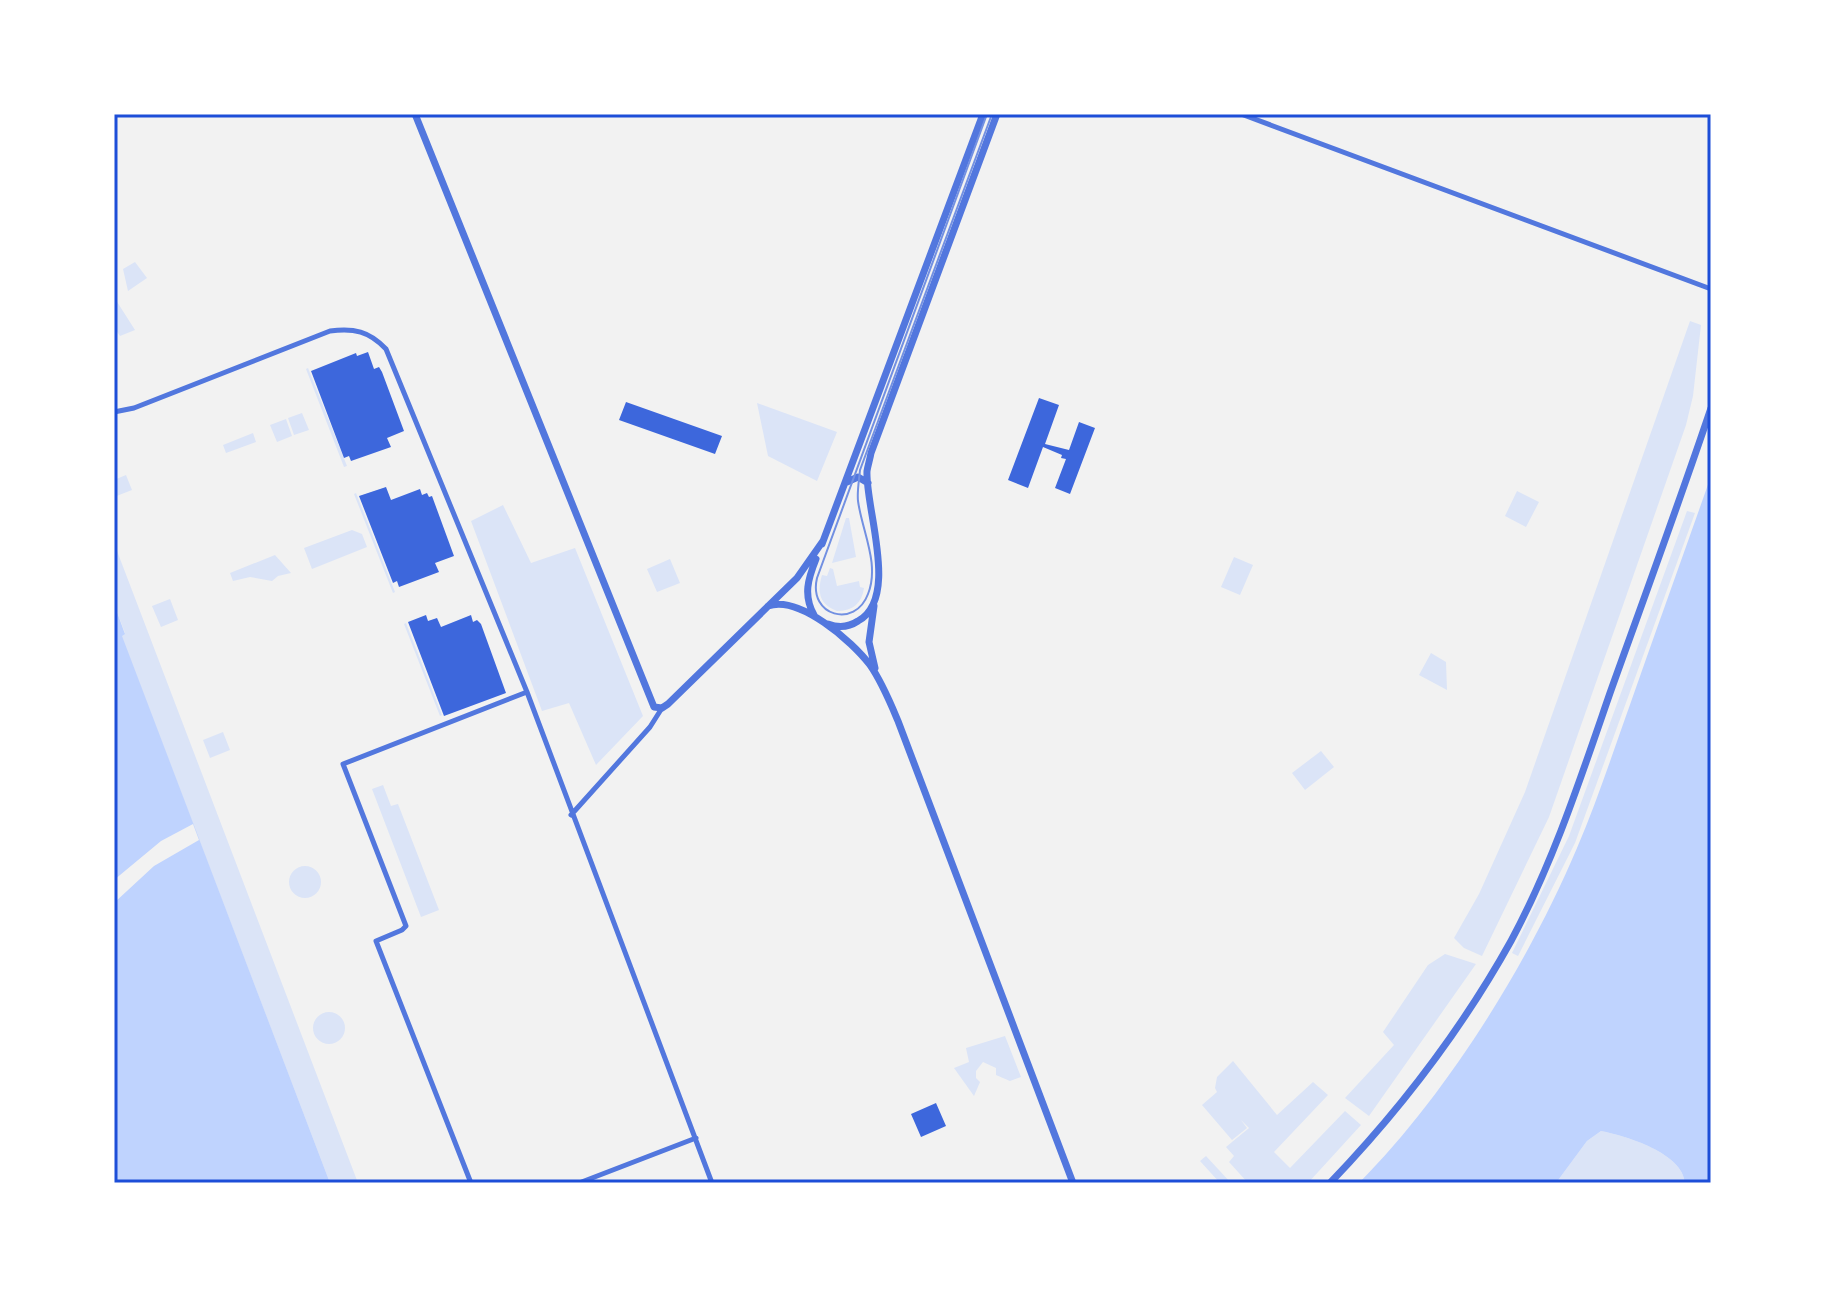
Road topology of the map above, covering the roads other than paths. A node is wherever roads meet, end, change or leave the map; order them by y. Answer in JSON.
{"nodes":[{"id":1,"x":415,"y":114,"type":"edge"},
{"id":2,"x":983,"y":114,"type":"edge"},
{"id":3,"x":997,"y":114,"type":"edge"},
{"id":4,"x":1241,"y":114,"type":"edge"},
{"id":5,"x":1711,"y":289,"type":"edge"},
{"id":6,"x":1711,"y":408,"type":"edge"},
{"id":7,"x":114,"y":412,"type":"edge"},
{"id":8,"x":847,"y":482,"type":"junction"},
{"id":9,"x":868,"y":483,"type":"junction"},
{"id":10,"x":823,"y":541,"type":"junction"},
{"id":11,"x":875,"y":600,"type":"junction"},
{"id":12,"x":766,"y":607,"type":"junction"},
{"id":13,"x":819,"y":620,"type":"junction"},
{"id":14,"x":877,"y":676,"type":"junction"},
{"id":15,"x":527,"y":692,"type":"junction"},
{"id":16,"x":662,"y":708,"type":"junction"},
{"id":17,"x":571,"y":815,"type":"junction"},
{"id":18,"x":696,"y":1138,"type":"junction"},
{"id":19,"x":471,"y":1183,"type":"edge"},
{"id":20,"x":579,"y":1183,"type":"edge"},
{"id":21,"x":712,"y":1183,"type":"edge"},
{"id":22,"x":1073,"y":1183,"type":"edge"},
{"id":23,"x":1330,"y":1183,"type":"edge"}],
"edges":[{"from":1,"to":16,"type":"street"},
{"from":2,"to":8,"type":"street"},
{"from":3,"to":9,"type":"street"},
{"from":4,"to":5,"type":"street"},
{"from":6,"to":23,"type":"street"},
{"from":7,"to":15,"type":"street"},
{"from":8,"to":9,"type":"street"},
{"from":8,"to":10,"type":"street"},
{"from":9,"to":11,"type":"street"},
{"from":10,"to":12,"type":"street"},
{"from":10,"to":13,"type":"street"},
{"from":11,"to":13,"type":"street"},
{"from":11,"to":14,"type":"street"},
{"from":12,"to":13,"type":"street"},
{"from":12,"to":16,"type":"street"},
{"from":13,"to":14,"type":"street"},
{"from":14,"to":22,"type":"street"},
{"from":15,"to":17,"type":"street"},
{"from":15,"to":19,"type":"street"},
{"from":16,"to":17,"type":"street"},
{"from":17,"to":18,"type":"street"},
{"from":18,"to":20,"type":"street"},
{"from":18,"to":21,"type":"street"}]}
